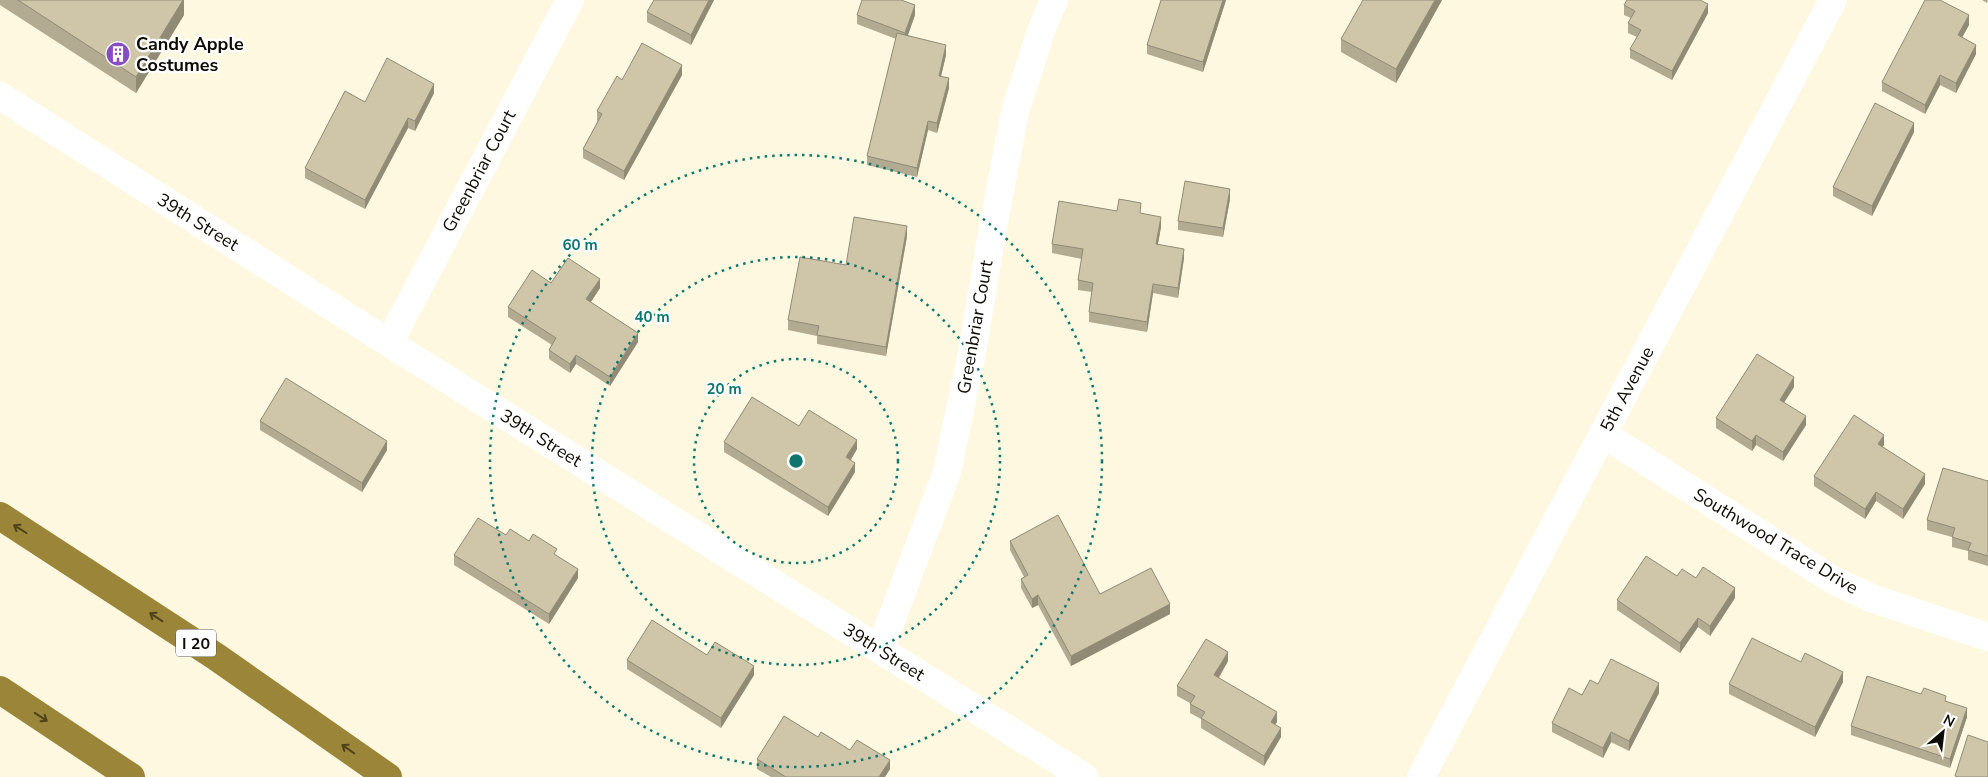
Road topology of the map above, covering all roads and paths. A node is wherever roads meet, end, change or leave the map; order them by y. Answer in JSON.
{"nodes":[{"id":1,"x":570,"y":0,"type":"edge"},
{"id":2,"x":1054,"y":0,"type":"edge"},
{"id":3,"x":1833,"y":0,"type":"edge"},
{"id":4,"x":0,"y":96,"type":"edge"},
{"id":5,"x":388,"y":343,"type":"junction"},
{"id":6,"x":1603,"y":434,"type":"junction"},
{"id":7,"x":0,"y":516,"type":"edge"},
{"id":8,"x":1988,"y":637,"type":"edge"},
{"id":9,"x":880,"y":650,"type":"junction"},
{"id":10,"x":0,"y":690,"type":"edge"},
{"id":11,"x":131,"y":777,"type":"edge"},
{"id":12,"x":388,"y":777,"type":"edge"},
{"id":13,"x":1084,"y":777,"type":"edge"},
{"id":14,"x":1421,"y":777,"type":"edge"}],
"edges":[{"from":1,"to":5,"type":"street","name":"Greenbriar Court"},
{"from":2,"to":9,"type":"street","name":"Greenbriar Court"},
{"from":3,"to":6,"type":"street","name":"5th Avenue"},
{"from":4,"to":5,"type":"street","name":"39th Street"},
{"from":5,"to":9,"type":"street","name":"39th Street"},
{"from":6,"to":8,"type":"street","name":"Southwood Trace Drive"},
{"from":6,"to":14,"type":"street","name":"5th Avenue"},
{"from":12,"to":7,"type":"highway","number":"I 20","one_way":true},
{"from":9,"to":13,"type":"street","name":"39th Street"},
{"from":10,"to":11,"type":"highway","one_way":true}]}
